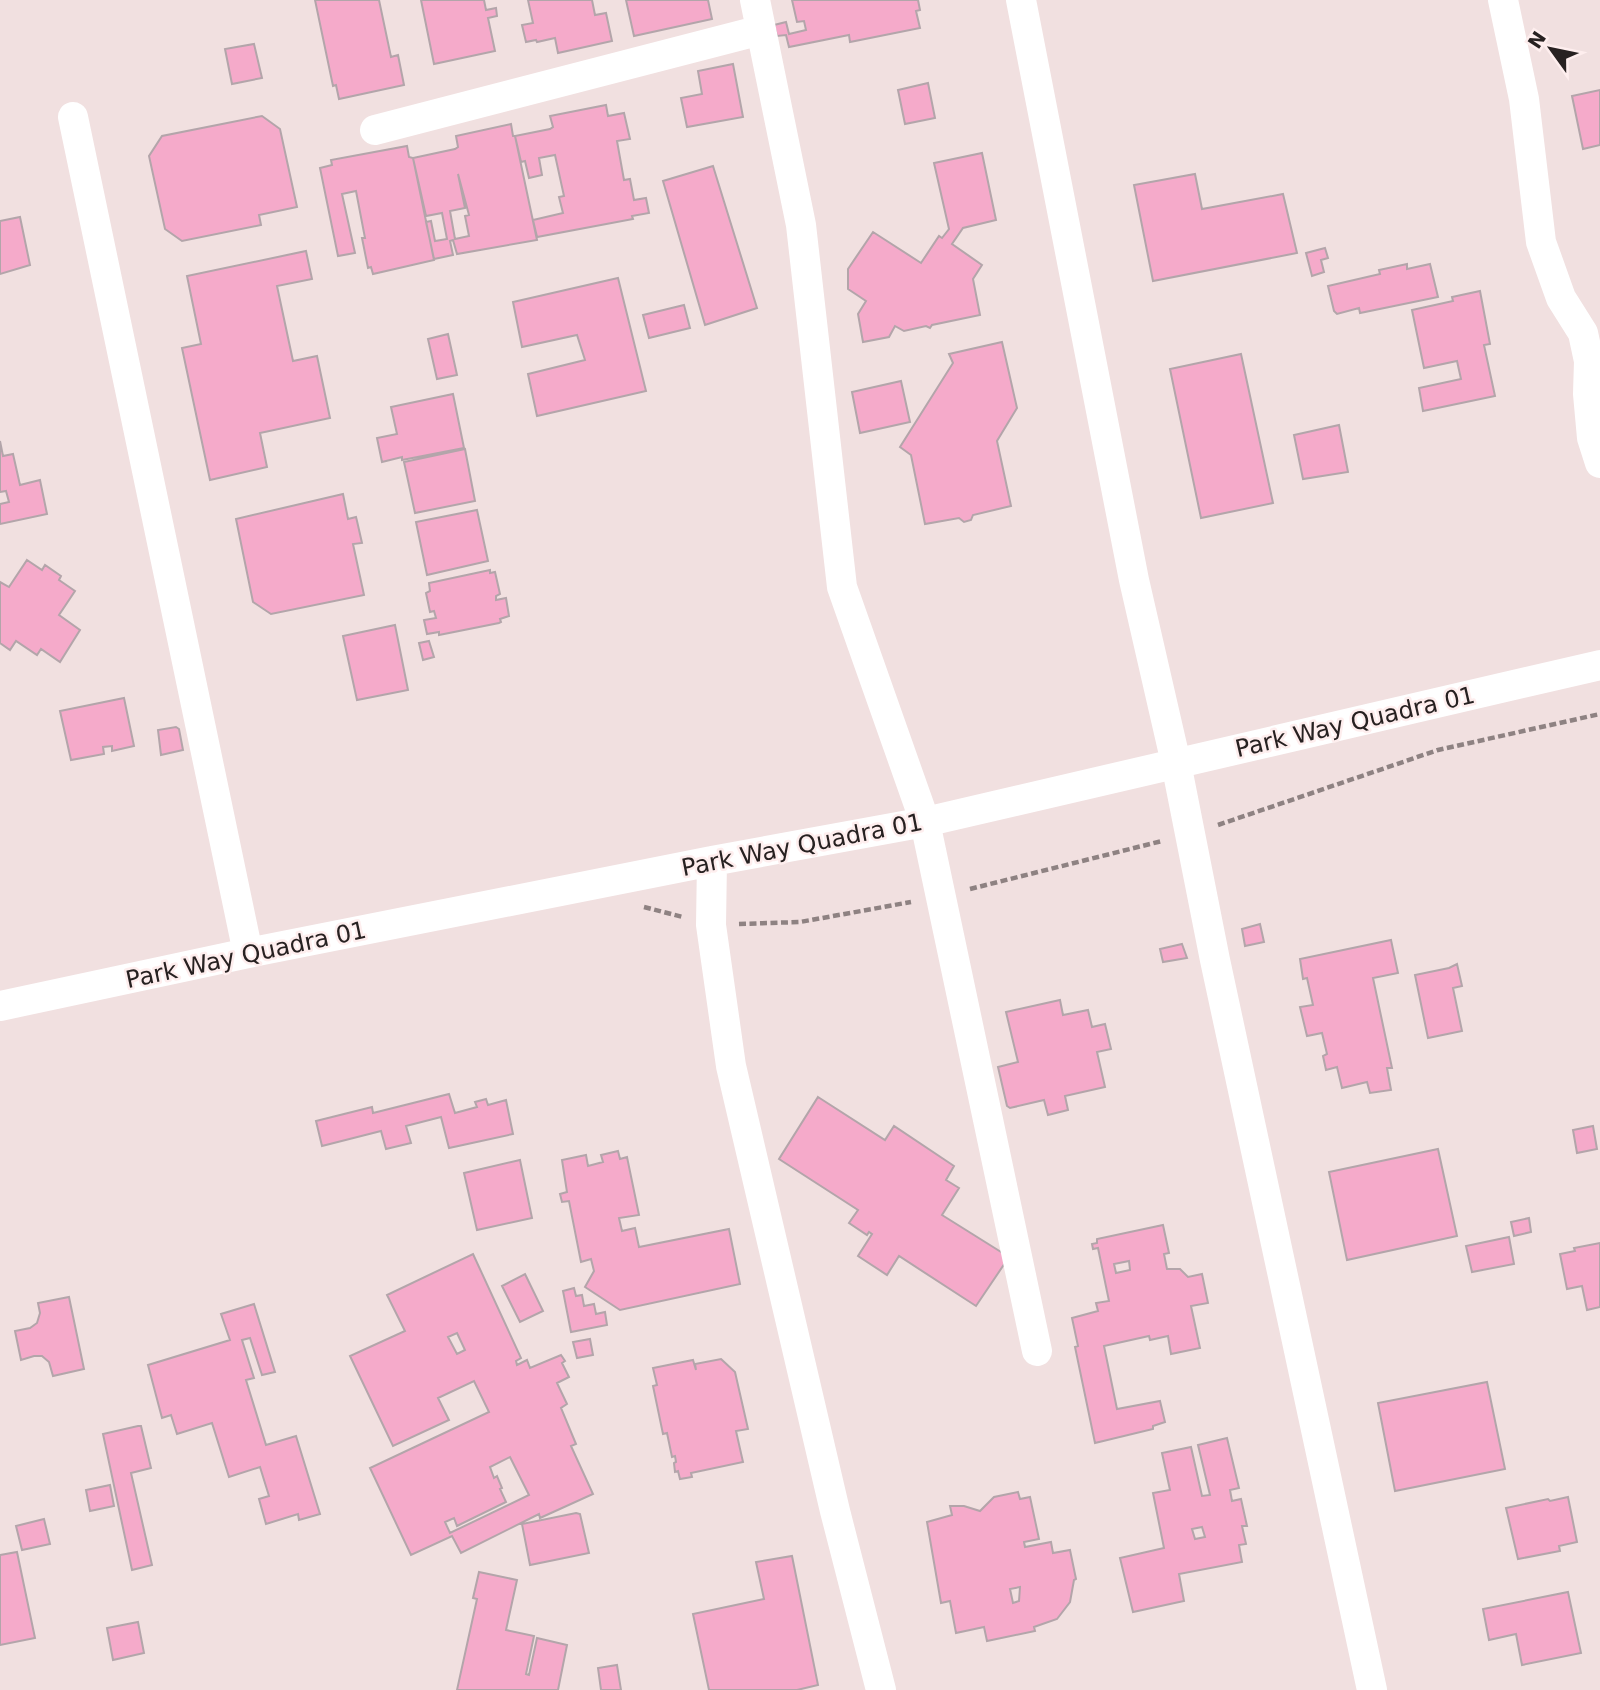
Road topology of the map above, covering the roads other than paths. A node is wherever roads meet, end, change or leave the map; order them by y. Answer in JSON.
{"nodes":[{"id":1,"x":755,"y":0,"type":"edge"},
{"id":2,"x":1021,"y":0,"type":"edge"},
{"id":3,"x":1503,"y":0,"type":"edge"},
{"id":4,"x":761,"y":30,"type":"junction"},
{"id":5,"x":73,"y":117,"type":"dead end"},
{"id":6,"x":375,"y":130,"type":"dead end"},
{"id":7,"x":1600,"y":463,"type":"edge"},
{"id":8,"x":1595,"y":660,"type":"edge"},
{"id":9,"x":1176,"y":763,"type":"junction"},
{"id":10,"x":925,"y":822,"type":"junction"},
{"id":11,"x":712,"y":861,"type":"junction"},
{"id":12,"x":248,"y":953,"type":"junction"},
{"id":13,"x":0,"y":1006,"type":"edge"},
{"id":14,"x":1037,"y":1351,"type":"dead end"},
{"id":15,"x":881,"y":1690,"type":"edge"},
{"id":16,"x":1373,"y":1690,"type":"edge"}],
"edges":[{"from":1,"to":4,"type":"street"},
{"from":2,"to":9,"type":"street"},
{"from":3,"to":7,"type":"street"},
{"from":4,"to":6,"type":"street"},
{"from":4,"to":10,"type":"street"},
{"from":5,"to":12,"type":"street"},
{"from":8,"to":9,"type":"street","name":"Park Way Quadra 01"},
{"from":9,"to":10,"type":"street","name":"Park Way Quadra 01"},
{"from":9,"to":16,"type":"street"},
{"from":10,"to":11,"type":"street","name":"Park Way Quadra 01"},
{"from":10,"to":14,"type":"street"},
{"from":11,"to":12,"type":"street","name":"Park Way Quadra 01"},
{"from":11,"to":15,"type":"street"},
{"from":12,"to":13,"type":"street","name":"Park Way Quadra 01"}]}
